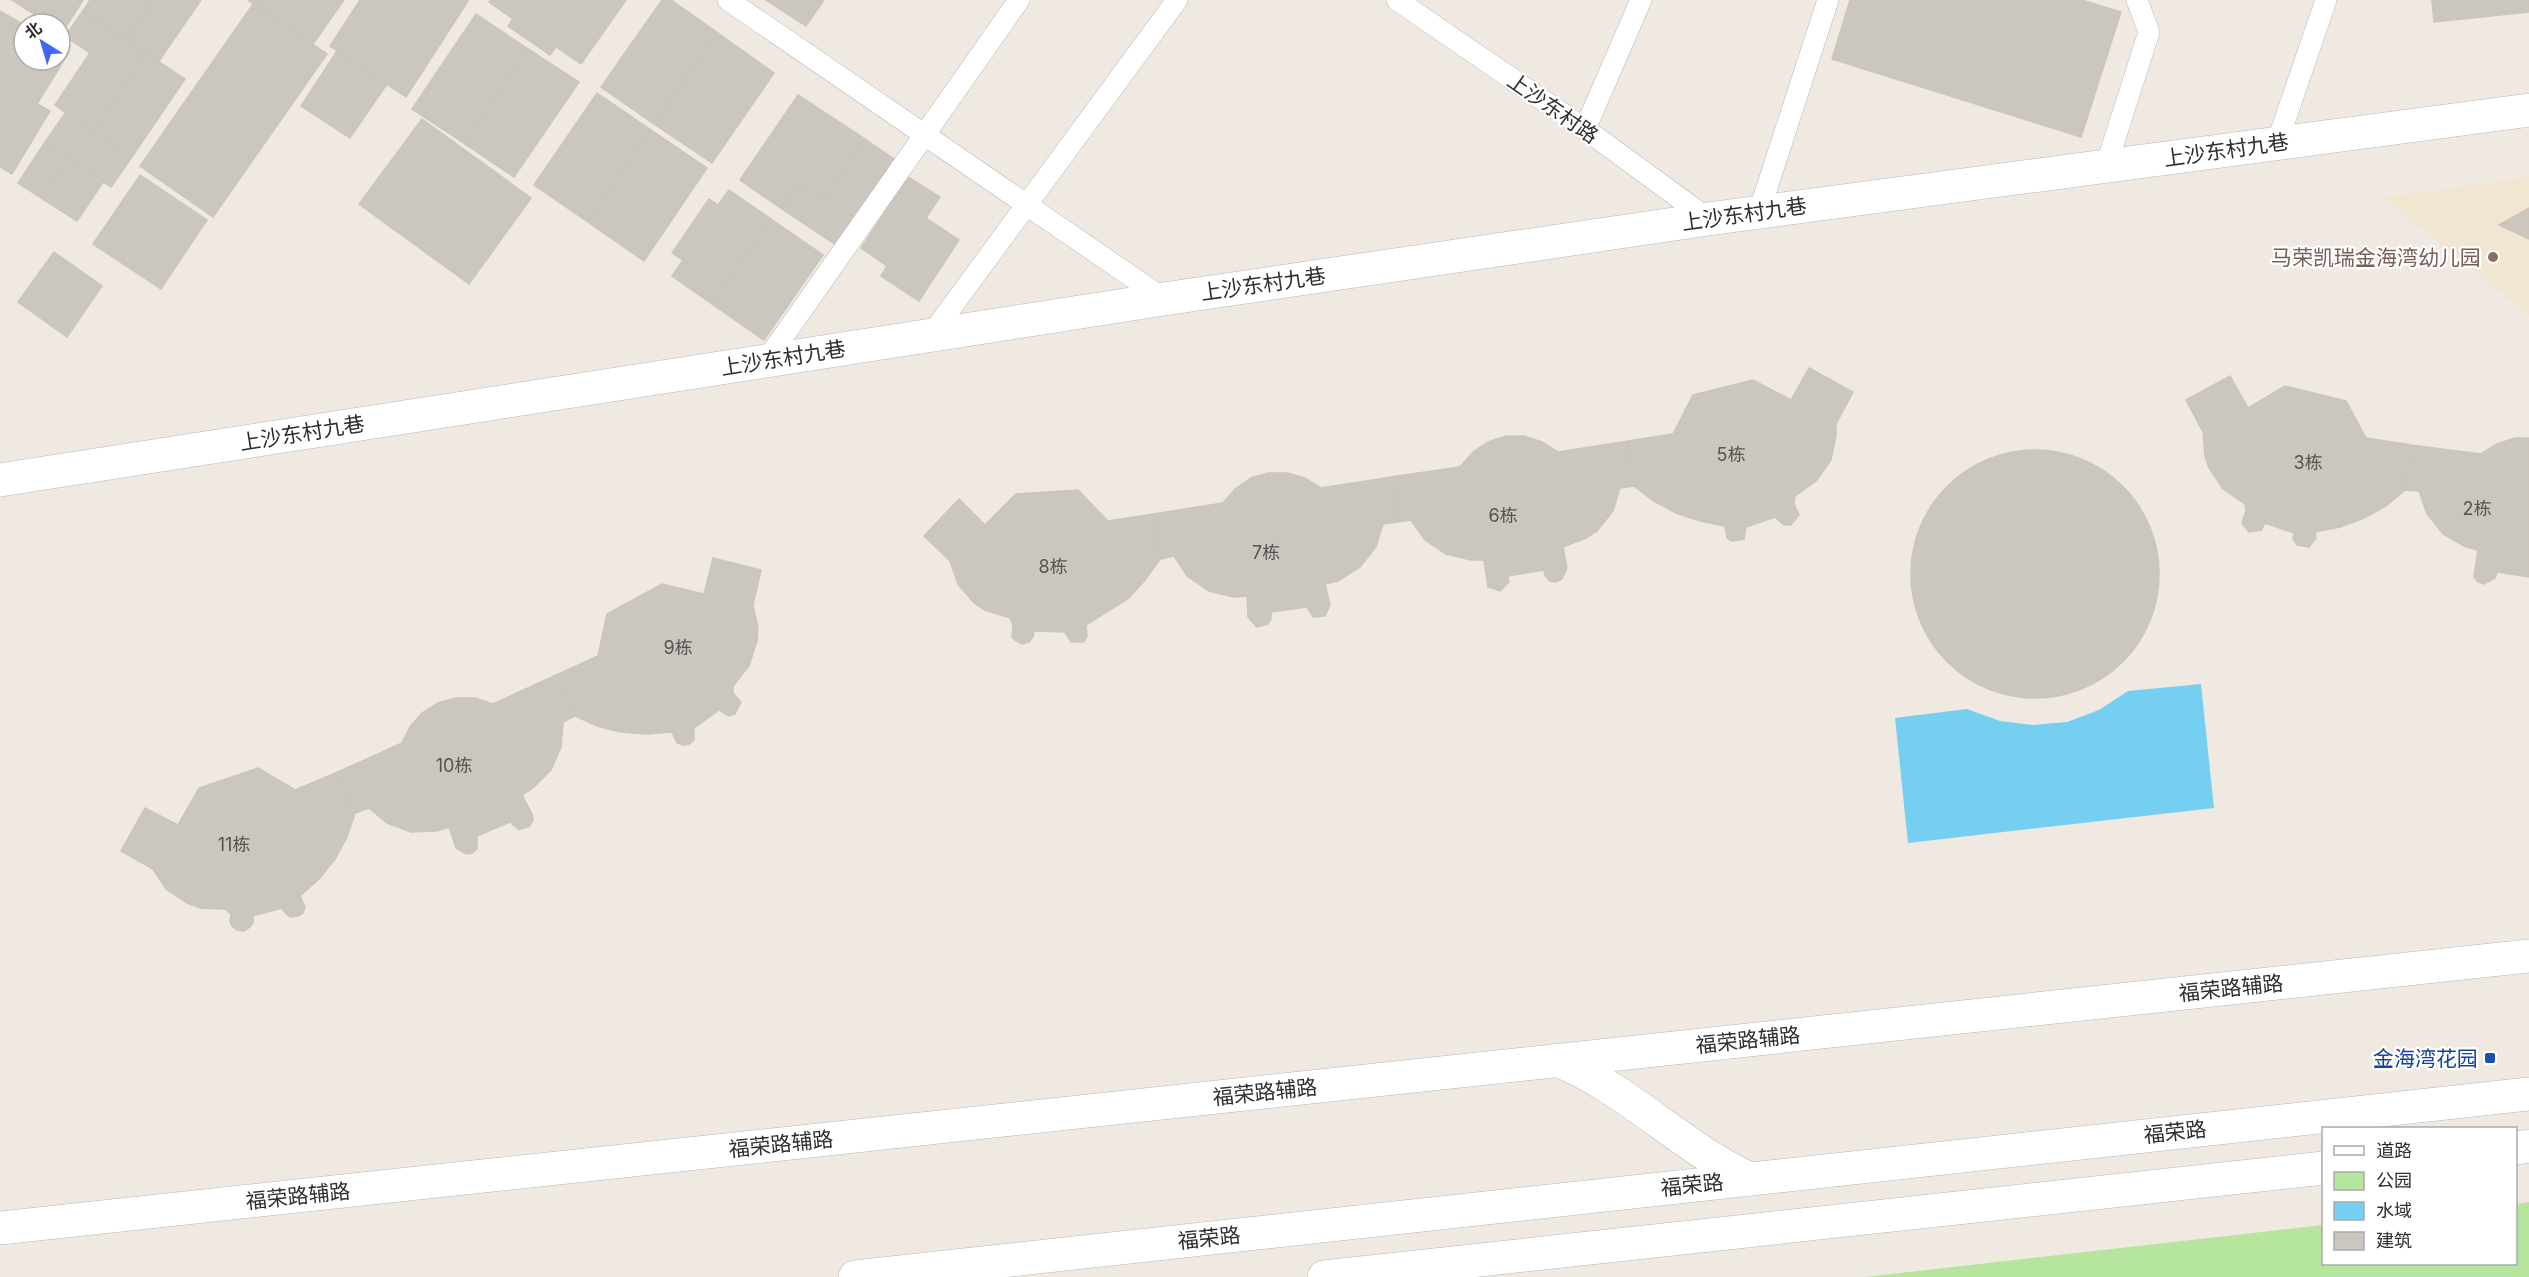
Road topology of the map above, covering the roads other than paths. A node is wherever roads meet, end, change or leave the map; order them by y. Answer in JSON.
{"nodes":[{"id":1,"x":728,"y":0,"type":"edge"},
{"id":2,"x":1019,"y":0,"type":"edge"},
{"id":3,"x":1177,"y":0,"type":"edge"},
{"id":4,"x":1396,"y":0,"type":"edge"},
{"id":5,"x":1641,"y":0,"type":"edge"},
{"id":6,"x":1828,"y":0,"type":"edge"},
{"id":7,"x":2137,"y":0,"type":"edge"},
{"id":8,"x":2326,"y":0,"type":"edge"},
{"id":9,"x":2529,"y":110,"type":"edge"},
{"id":10,"x":1585,"y":129,"type":"junction"},
{"id":11,"x":925,"y":134,"type":"junction"},
{"id":12,"x":2277,"y":143,"type":"junction"},
{"id":13,"x":2106,"y":166,"type":"junction"},
{"id":14,"x":1027,"y":204,"type":"junction"},
{"id":15,"x":1759,"y":212,"type":"junction"},
{"id":16,"x":1708,"y":219,"type":"junction"},
{"id":17,"x":1164,"y":299,"type":"junction"},
{"id":18,"x":932,"y":335,"type":"junction"},
{"id":19,"x":766,"y":361,"type":"junction"},
{"id":20,"x":0,"y":480,"type":"edge"},
{"id":21,"x":2529,"y":956,"type":"edge"},
{"id":22,"x":1557,"y":1060,"type":"junction"},
{"id":23,"x":2529,"y":1094,"type":"edge"},
{"id":24,"x":2322,"y":1168,"type":"edge"},
{"id":25,"x":1750,"y":1179,"type":"junction"},
{"id":26,"x":0,"y":1228,"type":"edge"},
{"id":27,"x":855,"y":1277,"type":"edge"},
{"id":28,"x":1324,"y":1277,"type":"edge"}],
"edges":[{"from":1,"to":11,"type":"lane"},
{"from":2,"to":11,"type":"lane"},
{"from":3,"to":14,"type":"lane"},
{"from":4,"to":10,"type":"lane","name":"上沙东村路"},
{"from":5,"to":10,"type":"lane"},
{"from":6,"to":15,"type":"lane"},
{"from":7,"to":13,"type":"lane"},
{"from":8,"to":12,"type":"lane"},
{"from":9,"to":12,"type":"street","name":"上沙东村九巷"},
{"from":10,"to":16,"type":"lane","name":"上沙东村路"},
{"from":11,"to":14,"type":"lane"},
{"from":11,"to":19,"type":"lane"},
{"from":12,"to":13,"type":"street","name":"上沙东村九巷"},
{"from":13,"to":15,"type":"street","name":"上沙东村九巷"},
{"from":14,"to":17,"type":"lane"},
{"from":14,"to":18,"type":"lane"},
{"from":15,"to":16,"type":"street","name":"上沙东村九巷"},
{"from":16,"to":17,"type":"street","name":"上沙东村九巷"},
{"from":17,"to":18,"type":"street","name":"上沙东村九巷"},
{"from":18,"to":19,"type":"street","name":"上沙东村九巷"},
{"from":19,"to":20,"type":"street","name":"上沙东村九巷"},
{"from":21,"to":22,"type":"street","name":"福荣路辅路"},
{"from":22,"to":25,"type":"street"},
{"from":22,"to":26,"type":"street","name":"福荣路辅路"},
{"from":23,"to":25,"type":"street","name":"福荣路"},
{"from":24,"to":28,"type":"street"},
{"from":25,"to":27,"type":"street","name":"福荣路"}]}
